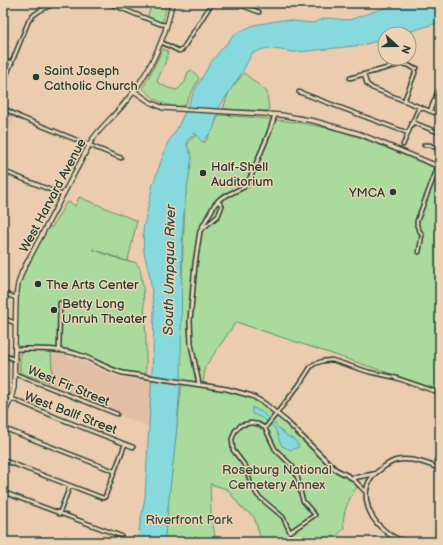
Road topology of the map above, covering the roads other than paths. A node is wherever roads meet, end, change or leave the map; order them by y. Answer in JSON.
{"nodes":[{"id":1,"x":57,"y":3,"type":"edge"},
{"id":2,"x":108,"y":3,"type":"edge"},
{"id":3,"x":172,"y":3,"type":"edge"},
{"id":4,"x":212,"y":3,"type":"edge"},
{"id":5,"x":235,"y":3,"type":"edge"},
{"id":6,"x":259,"y":12,"type":"dead end"},
{"id":7,"x":166,"y":25,"type":"junction"},
{"id":8,"x":160,"y":42,"type":"junction"},
{"id":9,"x":3,"y":60,"type":"edge"},
{"id":10,"x":12,"y":63,"type":"junction"},
{"id":11,"x":364,"y":75,"type":"junction"},
{"id":12,"x":350,"y":78,"type":"dead end"},
{"id":13,"x":3,"y":84,"type":"edge"},
{"id":14,"x":440,"y":86,"type":"edge"},
{"id":15,"x":134,"y":91,"type":"junction"},
{"id":16,"x":299,"y":92,"type":"dead end"},
{"id":17,"x":404,"y":101,"type":"junction"},
{"id":18,"x":3,"y":106,"type":"edge"},
{"id":19,"x":419,"y":107,"type":"junction"},
{"id":20,"x":430,"y":111,"type":"junction"},
{"id":21,"x":275,"y":115,"type":"junction"},
{"id":22,"x":440,"y":115,"type":"edge"},
{"id":23,"x":412,"y":122,"type":"junction"},
{"id":24,"x":408,"y":133,"type":"junction"},
{"id":25,"x":440,"y":133,"type":"edge"},
{"id":26,"x":90,"y":145,"type":"junction"},
{"id":27,"x":403,"y":145,"type":"dead end"},
{"id":28,"x":424,"y":145,"type":"dead end"},
{"id":29,"x":439,"y":148,"type":"edge"},
{"id":30,"x":121,"y":158,"type":"dead end"},
{"id":31,"x":440,"y":165,"type":"edge"},
{"id":32,"x":3,"y":171,"type":"edge"},
{"id":33,"x":63,"y":195,"type":"junction"},
{"id":34,"x":218,"y":201,"type":"junction"},
{"id":35,"x":200,"y":231,"type":"junction"},
{"id":36,"x":419,"y":252,"type":"dead end"},
{"id":37,"x":3,"y":293,"type":"edge"},
{"id":38,"x":16,"y":298,"type":"junction"},
{"id":39,"x":60,"y":303,"type":"dead end"},
{"id":40,"x":3,"y":318,"type":"edge"},
{"id":41,"x":16,"y":323,"type":"junction"},
{"id":42,"x":15,"y":349,"type":"junction"},
{"id":43,"x":59,"y":350,"type":"junction"},
{"id":44,"x":3,"y":356,"type":"edge"},
{"id":45,"x":15,"y":360,"type":"junction"},
{"id":46,"x":15,"y":374,"type":"junction"},
{"id":47,"x":199,"y":384,"type":"junction"},
{"id":48,"x":440,"y":393,"type":"edge"},
{"id":49,"x":3,"y":395,"type":"edge"},
{"id":50,"x":11,"y":399,"type":"junction"},
{"id":51,"x":277,"y":413,"type":"junction"},
{"id":52,"x":117,"y":414,"type":"dead end"},
{"id":53,"x":3,"y":416,"type":"edge"},
{"id":54,"x":3,"y":428,"type":"edge"},
{"id":55,"x":265,"y":428,"type":"junction"},
{"id":56,"x":125,"y":444,"type":"junction"},
{"id":57,"x":133,"y":447,"type":"dead end"},
{"id":58,"x":3,"y":460,"type":"edge"},
{"id":59,"x":440,"y":468,"type":"edge"},
{"id":60,"x":115,"y":471,"type":"junction"},
{"id":61,"x":374,"y":474,"type":"junction"},
{"id":62,"x":352,"y":478,"type":"junction"},
{"id":63,"x":70,"y":486,"type":"junction"},
{"id":64,"x":3,"y":492,"type":"edge"},
{"id":65,"x":366,"y":493,"type":"junction"},
{"id":66,"x":59,"y":514,"type":"junction"},
{"id":67,"x":121,"y":536,"type":"dead end"},
{"id":68,"x":66,"y":538,"type":"dead end"},
{"id":69,"x":64,"y":542,"type":"edge"},
{"id":70,"x":408,"y":542,"type":"edge"}],
"edges":[{"from":1,"to":10,"type":"street"},
{"from":2,"to":7,"type":"street"},
{"from":3,"to":7,"type":"main road","name":"West Harvard Avenue"},
{"from":4,"to":8,"type":"street"},
{"from":5,"to":6,"type":"street"},
{"from":7,"to":8,"type":"main road","name":"West Harvard Avenue"},
{"from":8,"to":15,"type":"main road","name":"West Harvard Avenue"},
{"from":9,"to":10,"type":"street"},
{"from":10,"to":13,"type":"street"},
{"from":11,"to":12,"type":"street"},
{"from":11,"to":17,"type":"street"},
{"from":11,"to":17,"type":"street"},
{"from":14,"to":20,"type":"street"},
{"from":15,"to":21,"type":"main road"},
{"from":15,"to":26,"type":"main road","name":"West Harvard Avenue"},
{"from":16,"to":24,"type":"street"},
{"from":17,"to":19,"type":"street"},
{"from":18,"to":26,"type":"street"},
{"from":19,"to":20,"type":"street"},
{"from":19,"to":23,"type":"street"},
{"from":20,"to":22,"type":"street"},
{"from":21,"to":31,"type":"main road"},
{"from":21,"to":34,"type":"street"},
{"from":23,"to":24,"type":"street"},
{"from":23,"to":25,"type":"street"},
{"from":24,"to":27,"type":"street"},
{"from":26,"to":30,"type":"street"},
{"from":26,"to":33,"type":"main road","name":"West Harvard Avenue"},
{"from":28,"to":29,"type":"street"},
{"from":31,"to":36,"type":"street"},
{"from":32,"to":33,"type":"street"},
{"from":33,"to":38,"type":"main road","name":"West Harvard Avenue"},
{"from":34,"to":35,"type":"street"},
{"from":34,"to":35,"type":"street"},
{"from":35,"to":47,"type":"street"},
{"from":37,"to":38,"type":"street"},
{"from":38,"to":41,"type":"main road","name":"West Harvard Avenue"},
{"from":39,"to":43,"type":"street"},
{"from":40,"to":41,"type":"street"},
{"from":41,"to":42,"type":"main road","name":"West Harvard Avenue"},
{"from":42,"to":43,"type":"street"},
{"from":42,"to":45,"type":"main road","name":"West Harvard Avenue"},
{"from":43,"to":47,"type":"street"},
{"from":44,"to":45,"type":"street"},
{"from":45,"to":46,"type":"main road","name":"West Harvard Avenue"},
{"from":46,"to":50,"type":"main road","name":"West Harvard Avenue"},
{"from":46,"to":52,"type":"street","name":"West Fir Street"},
{"from":47,"to":51,"type":"street"},
{"from":48,"to":51,"type":"street"},
{"from":49,"to":50,"type":"street","name":"West Ballf Street"},
{"from":50,"to":53,"type":"main road","name":"West Harvard Avenue"},
{"from":50,"to":56,"type":"street","name":"West Ballf Street"},
{"from":51,"to":55,"type":"street"},
{"from":51,"to":62,"type":"street"},
{"from":54,"to":60,"type":"street"},
{"from":55,"to":55,"type":"street"},
{"from":56,"to":57,"type":"street","name":"West Ballf Street"},
{"from":56,"to":60,"type":"street"},
{"from":58,"to":63,"type":"street"},
{"from":59,"to":61,"type":"street"},
{"from":60,"to":63,"type":"street"},
{"from":61,"to":62,"type":"street"},
{"from":61,"to":65,"type":"street"},
{"from":62,"to":65,"type":"street"},
{"from":63,"to":66,"type":"street"},
{"from":64,"to":66,"type":"street"},
{"from":65,"to":70,"type":"street"},
{"from":66,"to":67,"type":"street"},
{"from":68,"to":69,"type":"street"}]}
